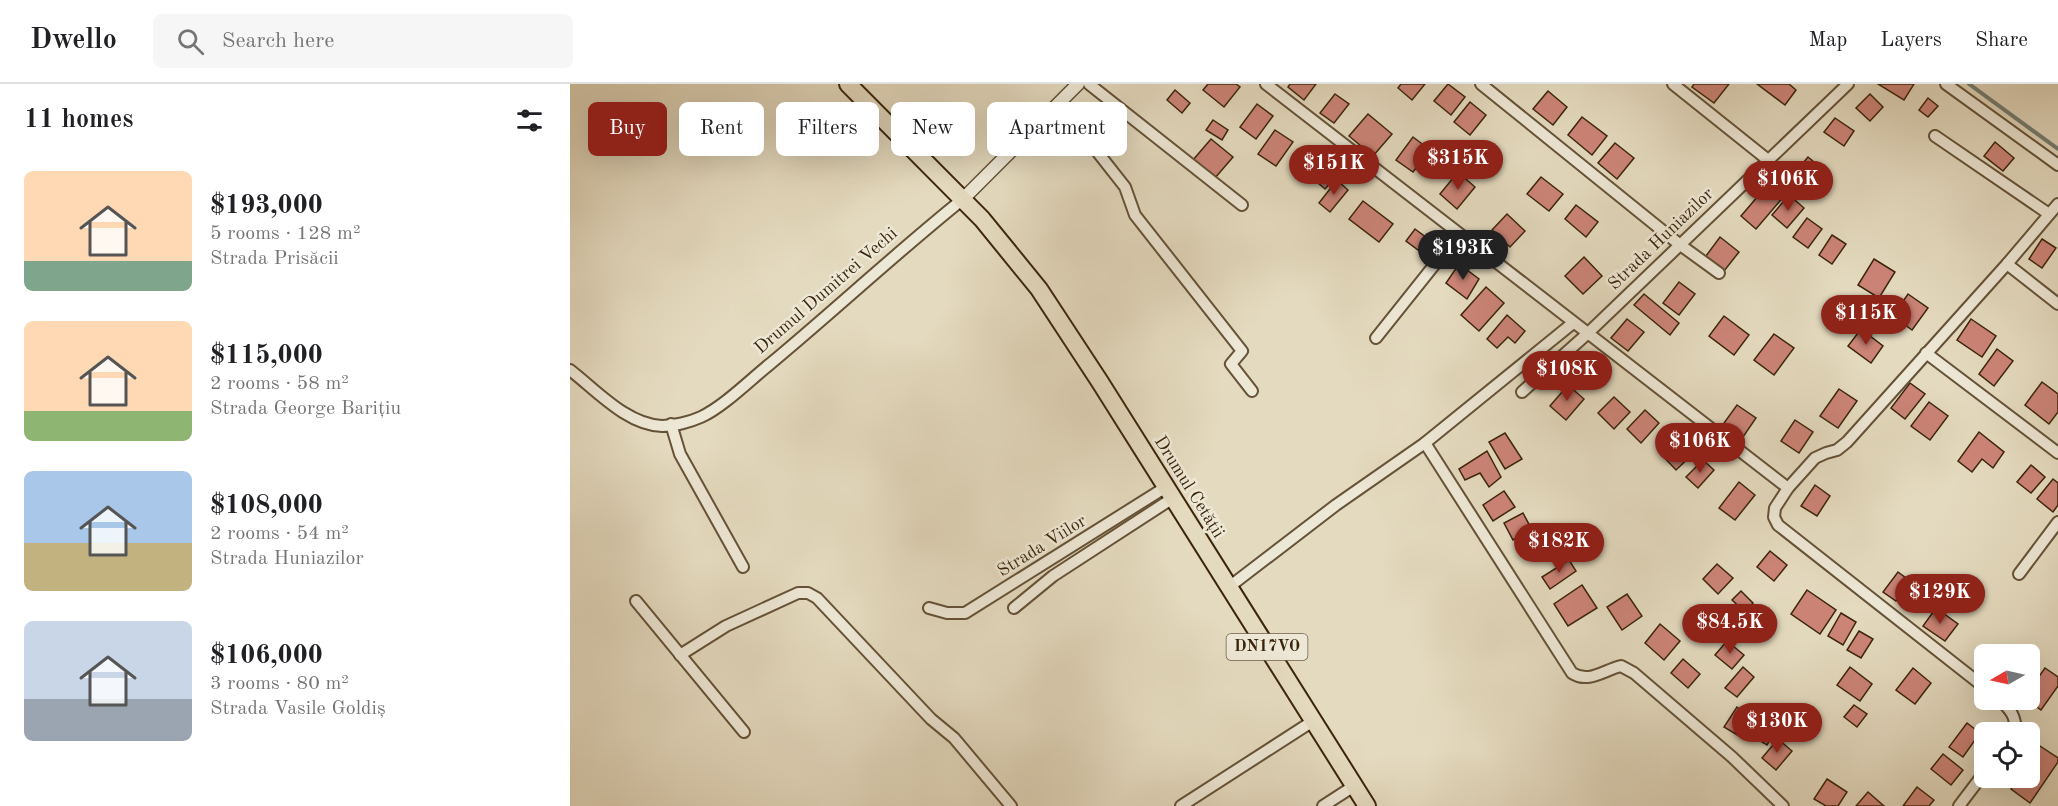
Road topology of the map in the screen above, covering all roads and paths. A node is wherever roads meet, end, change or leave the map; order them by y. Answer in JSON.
{"nodes":[{"id":1,"x":848,"y":84,"type":"edge"},
{"id":2,"x":1078,"y":84,"type":"edge"},
{"id":3,"x":1089,"y":84,"type":"edge"},
{"id":4,"x":1266,"y":84,"type":"edge"},
{"id":5,"x":1481,"y":84,"type":"edge"},
{"id":6,"x":1673,"y":84,"type":"edge"},
{"id":7,"x":1848,"y":84,"type":"edge"},
{"id":8,"x":1946,"y":84,"type":"edge"},
{"id":9,"x":1060,"y":102,"type":"edge"},
{"id":10,"x":1935,"y":136,"type":"dead end"},
{"id":11,"x":1006,"y":156,"type":"edge"},
{"id":12,"x":1101,"y":156,"type":"edge"},
{"id":13,"x":1768,"y":160,"type":"junction"},
{"id":14,"x":2058,"y":165,"type":"edge"},
{"id":15,"x":963,"y":199,"type":"junction"},
{"id":16,"x":2058,"y":204,"type":"edge"},
{"id":17,"x":1242,"y":205,"type":"dead end"},
{"id":18,"x":2049,"y":214,"type":"junction"},
{"id":19,"x":1459,"y":234,"type":"junction"},
{"id":20,"x":1679,"y":244,"type":"junction"},
{"id":21,"x":2007,"y":264,"type":"junction"},
{"id":22,"x":1719,"y":273,"type":"dead end"},
{"id":23,"x":2058,"y":304,"type":"edge"},
{"id":24,"x":1573,"y":323,"type":"junction"},
{"id":25,"x":1587,"y":334,"type":"junction"},
{"id":26,"x":1376,"y":338,"type":"dead end"},
{"id":27,"x":1926,"y":353,"type":"junction"},
{"id":28,"x":570,"y":370,"type":"edge"},
{"id":29,"x":1252,"y":391,"type":"dead end"},
{"id":30,"x":1522,"y":392,"type":"dead end"},
{"id":31,"x":671,"y":424,"type":"junction"},
{"id":32,"x":1425,"y":443,"type":"junction"},
{"id":33,"x":2058,"y":453,"type":"edge"},
{"id":34,"x":1788,"y":488,"type":"junction"},
{"id":35,"x":1170,"y":493,"type":"junction"},
{"id":36,"x":2058,"y":522,"type":"edge"},
{"id":37,"x":743,"y":567,"type":"dead end"},
{"id":38,"x":2019,"y":574,"type":"dead end"},
{"id":39,"x":1229,"y":587,"type":"junction"},
{"id":40,"x":636,"y":601,"type":"dead end"},
{"id":41,"x":929,"y":608,"type":"dead end"},
{"id":42,"x":1014,"y":608,"type":"dead end"},
{"id":43,"x":680,"y":655,"type":"junction"},
{"id":44,"x":1974,"y":679,"type":"edge"},
{"id":45,"x":1313,"y":721,"type":"junction"},
{"id":46,"x":744,"y":732,"type":"dead end"},
{"id":47,"x":1354,"y":786,"type":"junction"},
{"id":48,"x":1974,"y":786,"type":"edge"},
{"id":49,"x":1011,"y":806,"type":"edge"},
{"id":50,"x":1181,"y":806,"type":"edge"},
{"id":51,"x":1323,"y":806,"type":"edge"},
{"id":52,"x":1367,"y":806,"type":"edge"},
{"id":53,"x":1784,"y":806,"type":"edge"},
{"id":54,"x":1959,"y":806,"type":"edge"}],
"edges":[{"from":1,"to":15,"type":"highway","number":"DN17VO"},
{"from":2,"to":9,"type":"street","name":"Drumul Dumitrei Vechi"},
{"from":3,"to":17,"type":"street"},
{"from":4,"to":19,"type":"street"},
{"from":5,"to":20,"type":"street"},
{"from":6,"to":13,"type":"street"},
{"from":7,"to":13,"type":"street","name":"Strada Huniazilor"},
{"from":8,"to":14,"type":"street"},
{"from":10,"to":18,"type":"street"},
{"from":11,"to":15,"type":"street","name":"Drumul Dumitrei Vechi"},
{"from":12,"to":29,"type":"street"},
{"from":13,"to":20,"type":"street","name":"Strada Huniazilor"},
{"from":15,"to":31,"type":"street","name":"Drumul Dumitrei Vechi"},
{"from":15,"to":35,"type":"highway","name":"Drumul Cetății","number":"DN17VO"},
{"from":16,"to":18,"type":"street"},
{"from":18,"to":21,"type":"street"},
{"from":19,"to":24,"type":"street"},
{"from":19,"to":26,"type":"street"},
{"from":20,"to":22,"type":"street"},
{"from":20,"to":25,"type":"street","name":"Strada Huniazilor"},
{"from":21,"to":23,"type":"street"},
{"from":21,"to":27,"type":"street"},
{"from":24,"to":25,"type":"street"},
{"from":24,"to":32,"type":"street"},
{"from":25,"to":30,"type":"street","name":"Strada Huniazilor"},
{"from":25,"to":34,"type":"street"},
{"from":27,"to":33,"type":"street"},
{"from":27,"to":34,"type":"street"},
{"from":28,"to":31,"type":"street","name":"Drumul Dumitrei Vechi"},
{"from":31,"to":37,"type":"street"},
{"from":32,"to":39,"type":"street"},
{"from":32,"to":53,"type":"street"},
{"from":34,"to":44,"type":"street"},
{"from":35,"to":39,"type":"highway","name":"Drumul Cetății","number":"DN17VO"},
{"from":35,"to":41,"type":"street","name":"Strada Viilor"},
{"from":35,"to":42,"type":"street"},
{"from":36,"to":38,"type":"street"},
{"from":39,"to":45,"type":"highway","name":"Drumul Cetății","number":"DN17VO"},
{"from":40,"to":43,"type":"street"},
{"from":43,"to":46,"type":"street"},
{"from":43,"to":49,"type":"street"},
{"from":45,"to":47,"type":"highway","name":"Drumul Cetății","number":"DN17VO"},
{"from":45,"to":50,"type":"street"},
{"from":47,"to":51,"type":"street"},
{"from":47,"to":52,"type":"highway","name":"Drumul Cetății","number":"DN17VO"},
{"from":48,"to":54,"type":"street"}]}
